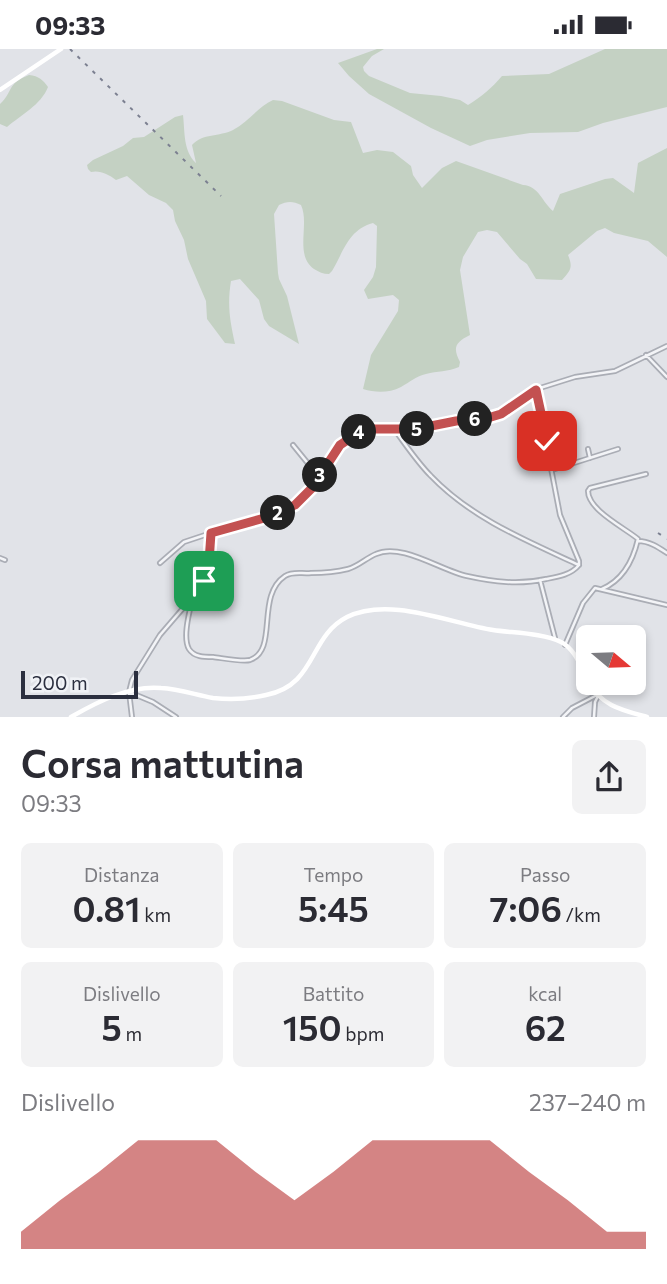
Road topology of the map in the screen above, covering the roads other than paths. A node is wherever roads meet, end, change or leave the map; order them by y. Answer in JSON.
{"nodes":[{"id":1,"x":61,"y":49,"type":"edge"},
{"id":2,"x":0,"y":90,"type":"edge"},
{"id":3,"x":667,"y":346,"type":"edge"},
{"id":4,"x":646,"y":355,"type":"junction"},
{"id":5,"x":667,"y":377,"type":"edge"},
{"id":6,"x":536,"y":390,"type":"junction"},
{"id":7,"x":394,"y":429,"type":"junction"},
{"id":8,"x":293,"y":445,"type":"dead end"},
{"id":9,"x":587,"y":449,"type":"dead end"},
{"id":10,"x":618,"y":449,"type":"dead end"},
{"id":11,"x":590,"y":458,"type":"junction"},
{"id":12,"x":552,"y":470,"type":"junction"},
{"id":13,"x":646,"y":474,"type":"dead end"},
{"id":14,"x":319,"y":477,"type":"junction"},
{"id":15,"x":211,"y":533,"type":"junction"},
{"id":16,"x":638,"y":541,"type":"junction"},
{"id":17,"x":667,"y":553,"type":"edge"},
{"id":18,"x":0,"y":558,"type":"edge"},
{"id":19,"x":5,"y":560,"type":"dead end"},
{"id":20,"x":160,"y":563,"type":"dead end"},
{"id":21,"x":579,"y":565,"type":"junction"},
{"id":22,"x":540,"y":580,"type":"junction"},
{"id":23,"x":602,"y":589,"type":"junction"},
{"id":24,"x":193,"y":596,"type":"junction"},
{"id":25,"x":667,"y":605,"type":"edge"},
{"id":26,"x":555,"y":640,"type":"junction"},
{"id":27,"x":565,"y":645,"type":"junction"},
{"id":28,"x":576,"y":657,"type":"edge"},
{"id":29,"x":129,"y":692,"type":"junction"},
{"id":30,"x":598,"y":696,"type":"junction"},
{"id":31,"x":71,"y":717,"type":"edge"},
{"id":32,"x":132,"y":717,"type":"edge"},
{"id":33,"x":176,"y":717,"type":"edge"},
{"id":34,"x":563,"y":717,"type":"edge"},
{"id":35,"x":594,"y":717,"type":"edge"},
{"id":36,"x":647,"y":717,"type":"edge"}],
"edges":[{"from":1,"to":2,"type":"main road"},
{"from":3,"to":4,"type":"street"},
{"from":4,"to":5,"type":"street"},
{"from":4,"to":6,"type":"street"},
{"from":6,"to":7,"type":"street"},
{"from":6,"to":12,"type":"street"},
{"from":7,"to":14,"type":"street"},
{"from":7,"to":21,"type":"street"},
{"from":8,"to":14,"type":"street"},
{"from":9,"to":11,"type":"street"},
{"from":10,"to":11,"type":"street"},
{"from":11,"to":12,"type":"street"},
{"from":12,"to":21,"type":"street"},
{"from":13,"to":16,"type":"street"},
{"from":14,"to":15,"type":"street"},
{"from":15,"to":20,"type":"street"},
{"from":15,"to":24,"type":"street"},
{"from":16,"to":17,"type":"street"},
{"from":16,"to":23,"type":"street"},
{"from":18,"to":19,"type":"street"},
{"from":21,"to":22,"type":"street"},
{"from":22,"to":24,"type":"street"},
{"from":22,"to":26,"type":"street"},
{"from":23,"to":25,"type":"street"},
{"from":23,"to":27,"type":"street"},
{"from":24,"to":29,"type":"street"},
{"from":26,"to":27,"type":"main road"},
{"from":26,"to":29,"type":"main road"},
{"from":27,"to":28,"type":"main road"},
{"from":29,"to":31,"type":"main road"},
{"from":29,"to":32,"type":"street"},
{"from":29,"to":33,"type":"street"},
{"from":30,"to":34,"type":"street"},
{"from":30,"to":35,"type":"street"},
{"from":30,"to":36,"type":"main road"}]}
